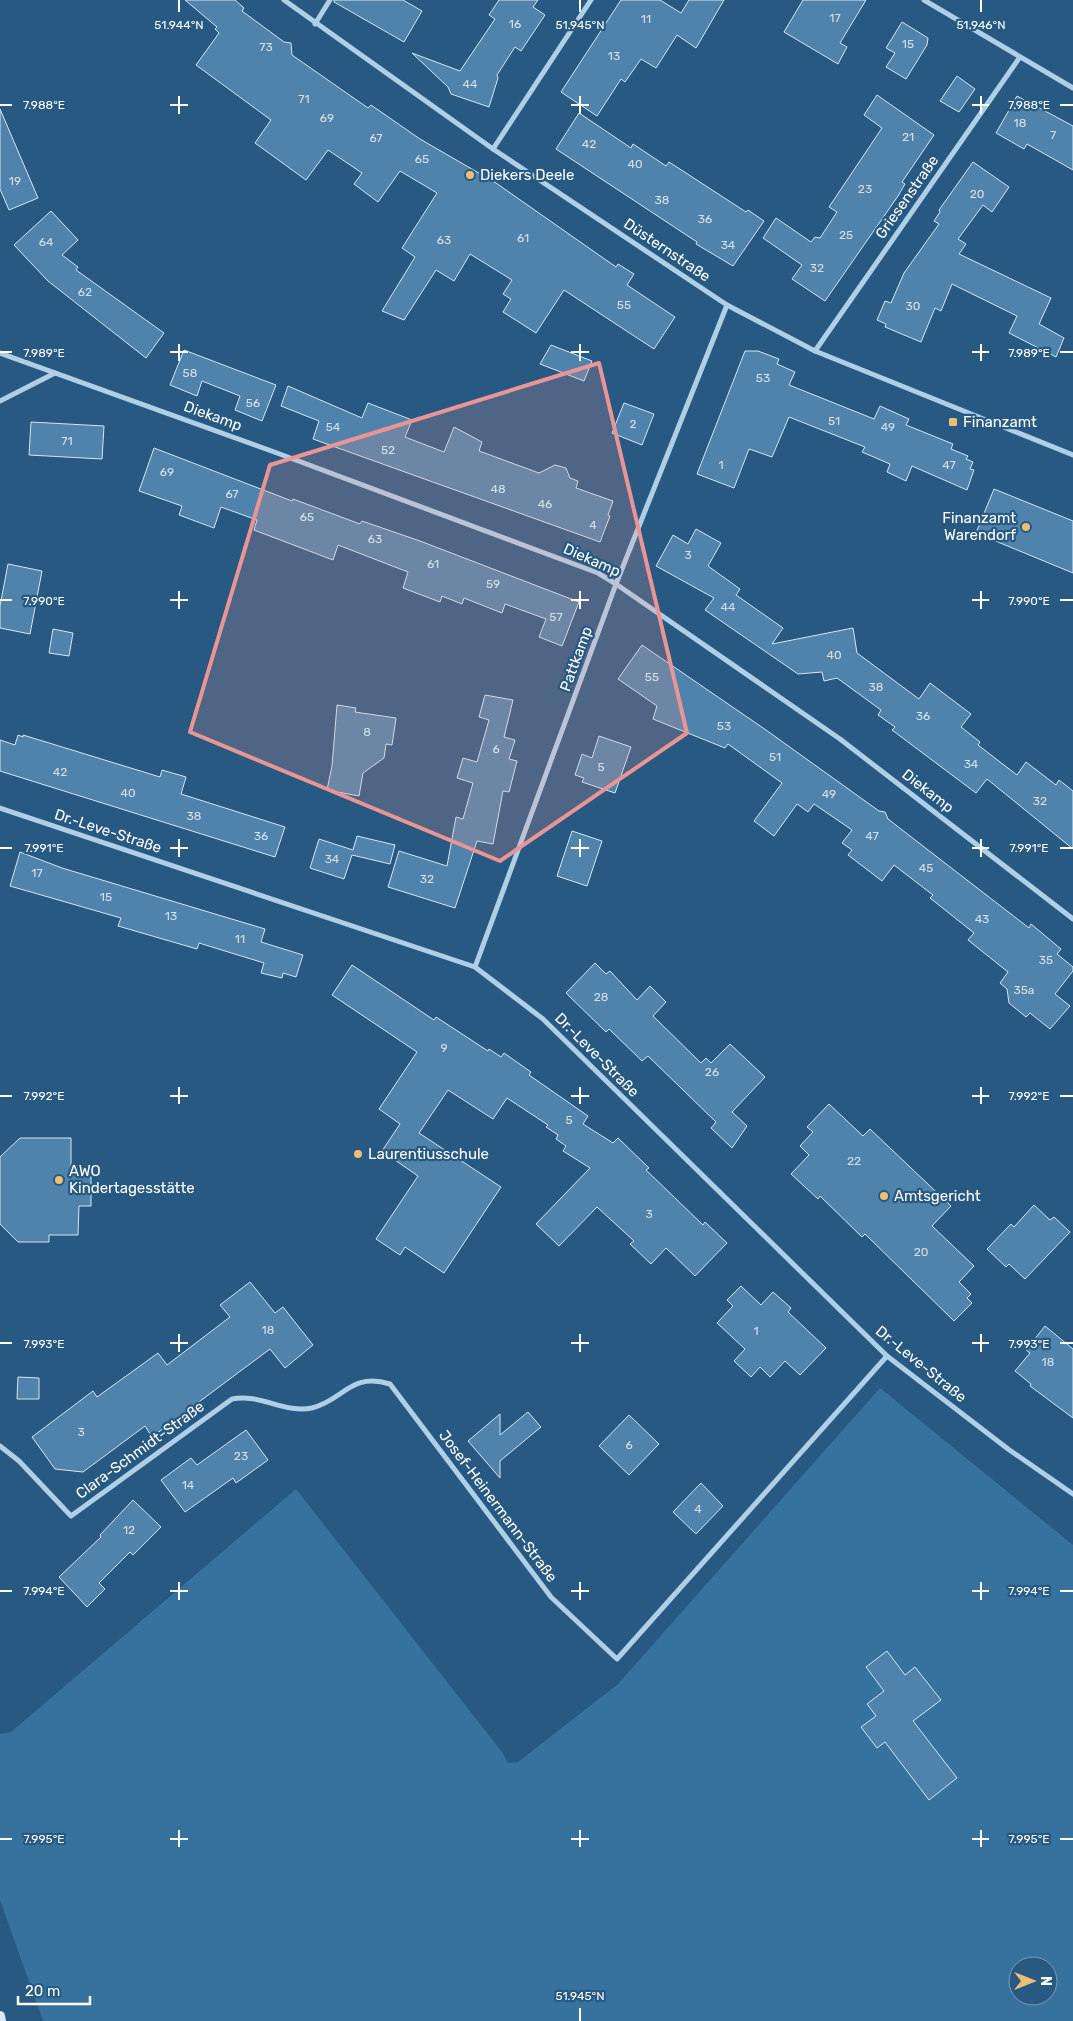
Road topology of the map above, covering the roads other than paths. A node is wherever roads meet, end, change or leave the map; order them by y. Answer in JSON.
{"nodes":[{"id":1,"x":284,"y":0,"type":"edge"},
{"id":2,"x":330,"y":0,"type":"edge"},
{"id":3,"x":591,"y":0,"type":"edge"},
{"id":4,"x":924,"y":0,"type":"edge"},
{"id":5,"x":315,"y":24,"type":"junction"},
{"id":6,"x":1020,"y":56,"type":"junction"},
{"id":7,"x":1073,"y":88,"type":"edge"},
{"id":8,"x":493,"y":149,"type":"junction"},
{"id":9,"x":727,"y":305,"type":"junction"},
{"id":10,"x":815,"y":351,"type":"junction"},
{"id":11,"x":0,"y":353,"type":"edge"},
{"id":12,"x":55,"y":372,"type":"junction"},
{"id":13,"x":0,"y":401,"type":"edge"},
{"id":14,"x":1073,"y":455,"type":"edge"},
{"id":15,"x":616,"y":584,"type":"junction"},
{"id":16,"x":0,"y":808,"type":"edge"},
{"id":17,"x":1073,"y":919,"type":"edge"},
{"id":18,"x":475,"y":968,"type":"junction"},
{"id":19,"x":886,"y":1356,"type":"junction"},
{"id":20,"x":232,"y":1400,"type":"joint"},
{"id":21,"x":0,"y":1446,"type":"edge"},
{"id":22,"x":1073,"y":1494,"type":"edge"},
{"id":23,"x":0,"y":2016,"type":"edge"},
{"id":24,"x":1,"y":2021,"type":"edge"}],
"edges":[{"from":1,"to":5,"type":"street","name":"Düsternstraße"},
{"from":2,"to":5,"type":"street"},
{"from":3,"to":8,"type":"street"},
{"from":4,"to":6,"type":"street"},
{"from":5,"to":8,"type":"street","name":"Düsternstraße"},
{"from":6,"to":7,"type":"street"},
{"from":6,"to":10,"type":"street","name":"Griesenstraße"},
{"from":8,"to":9,"type":"street","name":"Düsternstraße"},
{"from":9,"to":10,"type":"street","name":"Düsternstraße"},
{"from":9,"to":15,"type":"street","name":"Pattkamp"},
{"from":10,"to":14,"type":"street","name":"Düsternstraße"},
{"from":11,"to":12,"type":"street","name":"Diekamp"},
{"from":12,"to":13,"type":"street"},
{"from":12,"to":15,"type":"street","name":"Diekamp"},
{"from":15,"to":17,"type":"street","name":"Diekamp"},
{"from":15,"to":18,"type":"street","name":"Pattkamp"},
{"from":16,"to":18,"type":"street","name":"Dr.-Leve-Straße"},
{"from":18,"to":19,"type":"street","name":"Dr.-Leve-Straße"},
{"from":19,"to":20,"type":"street","name":"Josef-Heinermann-Straße"},
{"from":19,"to":22,"type":"street","name":"Dr.-Leve-Straße"},
{"from":20,"to":21,"type":"street","name":"Clara-Schmidt-Straße"},
{"from":23,"to":24,"type":"street"}]}
